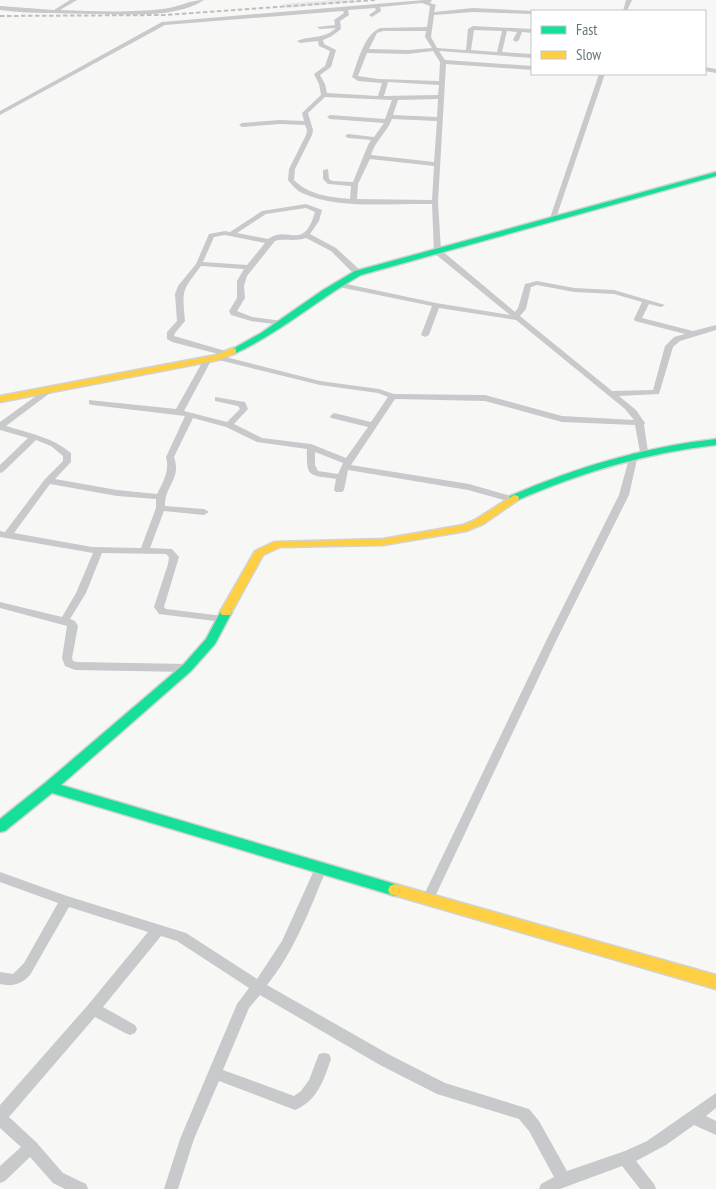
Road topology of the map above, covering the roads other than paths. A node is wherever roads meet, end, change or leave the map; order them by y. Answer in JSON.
{"nodes":[{"id":1,"x":74,"y":0,"type":"edge"},
{"id":2,"x":201,"y":0,"type":"edge"},
{"id":3,"x":437,"y":0,"type":"edge"},
{"id":4,"x":423,"y":2,"type":"junction"},
{"id":5,"x":374,"y":4,"type":"edge"},
{"id":6,"x":93,"y":5,"type":"dead end"},
{"id":7,"x":348,"y":7,"type":"junction"},
{"id":8,"x":0,"y":8,"type":"edge"},
{"id":9,"x":54,"y":11,"type":"junction"},
{"id":10,"x":85,"y":12,"type":"junction"},
{"id":11,"x":531,"y":12,"type":"edge"},
{"id":12,"x":432,"y":14,"type":"junction"},
{"id":13,"x":372,"y":15,"type":"dead end"},
{"id":14,"x":339,"y":26,"type":"junction"},
{"id":15,"x":320,"y":27,"type":"dead end"},
{"id":16,"x":429,"y":29,"type":"junction"},
{"id":17,"x":506,"y":30,"type":"junction"},
{"id":18,"x":520,"y":31,"type":"junction"},
{"id":19,"x":531,"y":32,"type":"edge"},
{"id":20,"x":320,"y":40,"type":"junction"},
{"id":21,"x":516,"y":40,"type":"dead end"},
{"id":22,"x":300,"y":41,"type":"dead end"},
{"id":23,"x":433,"y":49,"type":"junction"},
{"id":24,"x":365,"y":51,"type":"junction"},
{"id":25,"x":468,"y":52,"type":"junction"},
{"id":26,"x":498,"y":54,"type":"junction"},
{"id":27,"x":531,"y":56,"type":"edge"},
{"id":28,"x":442,"y":62,"type":"junction"},
{"id":29,"x":531,"y":68,"type":"edge"},
{"id":30,"x":602,"y":75,"type":"edge"},
{"id":31,"x":380,"y":80,"type":"junction"},
{"id":32,"x":442,"y":83,"type":"junction"},
{"id":33,"x":324,"y":95,"type":"junction"},
{"id":34,"x":441,"y":97,"type":"junction"},
{"id":35,"x":381,"y":98,"type":"junction"},
{"id":36,"x":396,"y":98,"type":"junction"},
{"id":37,"x":0,"y":113,"type":"edge"},
{"id":38,"x":330,"y":116,"type":"dead end"},
{"id":39,"x":389,"y":119,"type":"junction"},
{"id":40,"x":440,"y":119,"type":"junction"},
{"id":41,"x":307,"y":123,"type":"junction"},
{"id":42,"x":242,"y":125,"type":"dead end"},
{"id":43,"x":348,"y":136,"type":"dead end"},
{"id":44,"x":374,"y":139,"type":"junction"},
{"id":45,"x":368,"y":157,"type":"junction"},
{"id":46,"x":438,"y":164,"type":"junction"},
{"id":47,"x":326,"y":170,"type":"dead end"},
{"id":48,"x":716,"y":174,"type":"edge"},
{"id":49,"x":355,"y":184,"type":"junction"},
{"id":50,"x":353,"y":200,"type":"junction"},
{"id":51,"x":435,"y":202,"type":"junction"},
{"id":52,"x":553,"y":218,"type":"junction"},
{"id":53,"x":231,"y":234,"type":"junction"},
{"id":54,"x":307,"y":235,"type":"junction"},
{"id":55,"x":270,"y":242,"type":"junction"},
{"id":56,"x":437,"y":251,"type":"junction"},
{"id":57,"x":199,"y":264,"type":"junction"},
{"id":58,"x":248,"y":267,"type":"junction"},
{"id":59,"x":358,"y":272,"type":"junction"},
{"id":60,"x":338,"y":284,"type":"junction"},
{"id":61,"x":646,"y":300,"type":"junction"},
{"id":62,"x":436,"y":304,"type":"junction"},
{"id":63,"x":661,"y":305,"type":"dead end"},
{"id":64,"x":518,"y":317,"type":"junction"},
{"id":65,"x":280,"y":323,"type":"junction"},
{"id":66,"x":716,"y":327,"type":"edge"},
{"id":67,"x":695,"y":334,"type":"junction"},
{"id":68,"x":425,"y":335,"type":"dead end"},
{"id":69,"x":218,"y":357,"type":"junction"},
{"id":70,"x":50,"y":390,"type":"junction"},
{"id":71,"x":610,"y":394,"type":"junction"},
{"id":72,"x":393,"y":396,"type":"junction"},
{"id":73,"x":0,"y":399,"type":"edge"},
{"id":74,"x":218,"y":399,"type":"dead end"},
{"id":75,"x":92,"y":402,"type":"dead end"},
{"id":76,"x":179,"y":412,"type":"junction"},
{"id":77,"x":190,"y":415,"type":"junction"},
{"id":78,"x":334,"y":416,"type":"dead end"},
{"id":79,"x":640,"y":423,"type":"junction"},
{"id":80,"x":229,"y":425,"type":"junction"},
{"id":81,"x":371,"y":426,"type":"junction"},
{"id":82,"x":0,"y":427,"type":"edge"},
{"id":83,"x":33,"y":438,"type":"junction"},
{"id":84,"x":716,"y":442,"type":"edge"},
{"id":85,"x":311,"y":447,"type":"junction"},
{"id":86,"x":639,"y":454,"type":"junction"},
{"id":87,"x":347,"y":465,"type":"junction"},
{"id":88,"x":0,"y":470,"type":"edge"},
{"id":89,"x":341,"y":477,"type":"junction"},
{"id":90,"x":48,"y":481,"type":"junction"},
{"id":91,"x":339,"y":490,"type":"dead end"},
{"id":92,"x":160,"y":497,"type":"junction"},
{"id":93,"x":511,"y":500,"type":"junction"},
{"id":94,"x":161,"y":508,"type":"junction"},
{"id":95,"x":204,"y":512,"type":"dead end"},
{"id":96,"x":4,"y":535,"type":"edge"},
{"id":97,"x":99,"y":550,"type":"junction"},
{"id":98,"x":144,"y":551,"type":"junction"},
{"id":99,"x":0,"y":605,"type":"edge"},
{"id":100,"x":223,"y":618,"type":"junction"},
{"id":101,"x":65,"y":620,"type":"junction"},
{"id":102,"x":187,"y":668,"type":"junction"},
{"id":103,"x":50,"y":787,"type":"junction"},
{"id":104,"x":0,"y":827,"type":"edge"},
{"id":105,"x":321,"y":868,"type":"junction"},
{"id":106,"x":0,"y":877,"type":"edge"},
{"id":107,"x":428,"y":899,"type":"junction"},
{"id":108,"x":66,"y":901,"type":"junction"},
{"id":109,"x":158,"y":930,"type":"junction"},
{"id":110,"x":0,"y":978,"type":"edge"},
{"id":111,"x":716,"y":982,"type":"edge"},
{"id":112,"x":258,"y":987,"type":"junction"},
{"id":113,"x":93,"y":1008,"type":"junction"},
{"id":114,"x":130,"y":1029,"type":"dead end"},
{"id":115,"x":324,"y":1059,"type":"dead end"},
{"id":116,"x":215,"y":1073,"type":"junction"},
{"id":117,"x":716,"y":1100,"type":"edge"},
{"id":118,"x":693,"y":1116,"type":"junction"},
{"id":119,"x":0,"y":1117,"type":"edge"},
{"id":120,"x":716,"y":1128,"type":"edge"},
{"id":121,"x":31,"y":1147,"type":"junction"},
{"id":122,"x":625,"y":1158,"type":"junction"},
{"id":123,"x":0,"y":1176,"type":"edge"},
{"id":124,"x":563,"y":1179,"type":"junction"},
{"id":125,"x":80,"y":1189,"type":"edge"},
{"id":126,"x":171,"y":1189,"type":"edge"},
{"id":127,"x":546,"y":1189,"type":"edge"},
{"id":128,"x":649,"y":1189,"type":"edge"}],
"edges":[{"from":1,"to":9,"type":"street"},
{"from":2,"to":10,"type":"street"},
{"from":3,"to":4,"type":"street"},
{"from":4,"to":5,"type":"street"},
{"from":4,"to":12,"type":"street"},
{"from":5,"to":7,"type":"street"},
{"from":5,"to":13,"type":"street"},
{"from":6,"to":10,"type":"street"},
{"from":7,"to":14,"type":"street"},
{"from":7,"to":37,"type":"street"},
{"from":8,"to":9,"type":"street"},
{"from":9,"to":10,"type":"street"},
{"from":11,"to":12,"type":"street"},
{"from":12,"to":16,"type":"street"},
{"from":14,"to":15,"type":"street"},
{"from":14,"to":20,"type":"street"},
{"from":16,"to":23,"type":"street"},
{"from":16,"to":24,"type":"street"},
{"from":17,"to":18,"type":"street"},
{"from":17,"to":25,"type":"street"},
{"from":17,"to":26,"type":"street"},
{"from":18,"to":19,"type":"street"},
{"from":18,"to":21,"type":"street"},
{"from":20,"to":22,"type":"street"},
{"from":20,"to":33,"type":"street"},
{"from":23,"to":24,"type":"street"},
{"from":23,"to":25,"type":"street"},
{"from":23,"to":28,"type":"street"},
{"from":24,"to":31,"type":"street"},
{"from":25,"to":26,"type":"street"},
{"from":26,"to":27,"type":"street"},
{"from":28,"to":29,"type":"street"},
{"from":28,"to":32,"type":"street"},
{"from":30,"to":52,"type":"street"},
{"from":31,"to":32,"type":"street"},
{"from":31,"to":35,"type":"street"},
{"from":32,"to":34,"type":"street"},
{"from":33,"to":35,"type":"street"},
{"from":33,"to":41,"type":"street"},
{"from":34,"to":36,"type":"street"},
{"from":34,"to":40,"type":"street"},
{"from":35,"to":36,"type":"street"},
{"from":36,"to":39,"type":"street"},
{"from":38,"to":39,"type":"street"},
{"from":39,"to":40,"type":"street"},
{"from":39,"to":44,"type":"street"},
{"from":40,"to":46,"type":"street"},
{"from":41,"to":42,"type":"street"},
{"from":41,"to":50,"type":"street"},
{"from":43,"to":44,"type":"street"},
{"from":44,"to":45,"type":"street"},
{"from":45,"to":46,"type":"street"},
{"from":45,"to":49,"type":"street"},
{"from":46,"to":51,"type":"street"},
{"from":47,"to":49,"type":"street"},
{"from":48,"to":52,"type":"street"},
{"from":49,"to":50,"type":"street"},
{"from":50,"to":51,"type":"street"},
{"from":51,"to":56,"type":"street"},
{"from":52,"to":56,"type":"street"},
{"from":53,"to":54,"type":"street"},
{"from":53,"to":55,"type":"street"},
{"from":53,"to":57,"type":"street"},
{"from":54,"to":55,"type":"street"},
{"from":54,"to":59,"type":"street"},
{"from":55,"to":58,"type":"street"},
{"from":56,"to":59,"type":"street"},
{"from":56,"to":64,"type":"street"},
{"from":57,"to":58,"type":"street"},
{"from":57,"to":69,"type":"street"},
{"from":58,"to":65,"type":"street"},
{"from":59,"to":60,"type":"street"},
{"from":60,"to":62,"type":"street"},
{"from":60,"to":65,"type":"street"},
{"from":61,"to":63,"type":"street"},
{"from":61,"to":64,"type":"street"},
{"from":61,"to":67,"type":"street"},
{"from":62,"to":64,"type":"street"},
{"from":62,"to":68,"type":"street"},
{"from":64,"to":71,"type":"street"},
{"from":65,"to":69,"type":"street"},
{"from":66,"to":67,"type":"street"},
{"from":67,"to":71,"type":"street"},
{"from":69,"to":70,"type":"street"},
{"from":69,"to":72,"type":"street"},
{"from":69,"to":76,"type":"street"},
{"from":70,"to":73,"type":"street"},
{"from":70,"to":82,"type":"street"},
{"from":71,"to":79,"type":"street"},
{"from":72,"to":79,"type":"street"},
{"from":72,"to":81,"type":"street"},
{"from":74,"to":80,"type":"street"},
{"from":75,"to":76,"type":"street"},
{"from":76,"to":77,"type":"street"},
{"from":77,"to":80,"type":"street"},
{"from":77,"to":92,"type":"street"},
{"from":78,"to":81,"type":"street"},
{"from":79,"to":86,"type":"street"},
{"from":80,"to":85,"type":"street"},
{"from":81,"to":87,"type":"street"},
{"from":82,"to":83,"type":"street"},
{"from":83,"to":88,"type":"street"},
{"from":83,"to":90,"type":"street"},
{"from":84,"to":86,"type":"street"},
{"from":85,"to":87,"type":"street"},
{"from":85,"to":89,"type":"street"},
{"from":86,"to":93,"type":"street"},
{"from":86,"to":107,"type":"street"},
{"from":87,"to":89,"type":"street"},
{"from":87,"to":93,"type":"street"},
{"from":89,"to":91,"type":"street"},
{"from":90,"to":92,"type":"street"},
{"from":90,"to":96,"type":"street"},
{"from":92,"to":94,"type":"street"},
{"from":93,"to":100,"type":"street"},
{"from":94,"to":95,"type":"street"},
{"from":94,"to":98,"type":"street"},
{"from":96,"to":97,"type":"street"},
{"from":97,"to":98,"type":"street"},
{"from":97,"to":101,"type":"street"},
{"from":98,"to":100,"type":"street"},
{"from":99,"to":101,"type":"street"},
{"from":100,"to":102,"type":"street"},
{"from":101,"to":102,"type":"street"},
{"from":102,"to":103,"type":"street"},
{"from":103,"to":104,"type":"street"},
{"from":103,"to":105,"type":"street"},
{"from":105,"to":107,"type":"street"},
{"from":105,"to":112,"type":"street"},
{"from":106,"to":108,"type":"street"},
{"from":107,"to":111,"type":"street"},
{"from":108,"to":109,"type":"street"},
{"from":108,"to":110,"type":"street"},
{"from":109,"to":112,"type":"street"},
{"from":109,"to":113,"type":"street"},
{"from":112,"to":116,"type":"street"},
{"from":112,"to":124,"type":"street"},
{"from":113,"to":114,"type":"street"},
{"from":113,"to":119,"type":"street"},
{"from":115,"to":116,"type":"street"},
{"from":116,"to":126,"type":"street"},
{"from":117,"to":118,"type":"street"},
{"from":118,"to":120,"type":"street"},
{"from":118,"to":122,"type":"street"},
{"from":119,"to":121,"type":"street"},
{"from":121,"to":123,"type":"street"},
{"from":121,"to":125,"type":"street"},
{"from":122,"to":124,"type":"street"},
{"from":122,"to":128,"type":"street"},
{"from":124,"to":127,"type":"street"}]}
